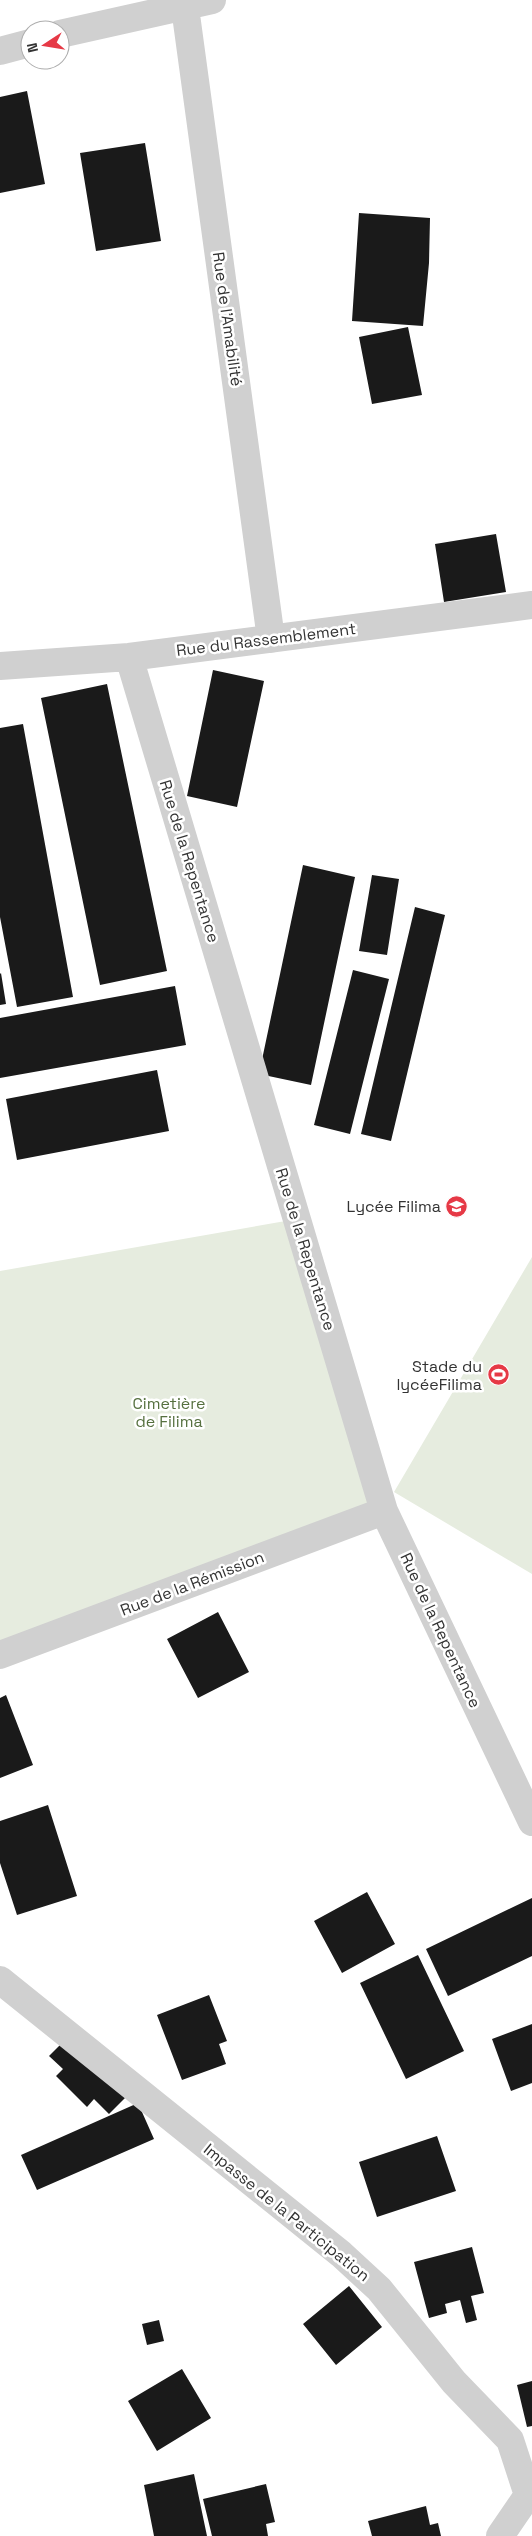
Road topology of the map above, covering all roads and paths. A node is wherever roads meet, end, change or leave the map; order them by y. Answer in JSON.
{"nodes":[{"id":1,"x":212,"y":0,"type":"edge"},
{"id":2,"x":185,"y":3,"type":"edge"},
{"id":3,"x":70,"y":32,"type":"edge"},
{"id":4,"x":20,"y":46,"type":"edge"},
{"id":5,"x":0,"y":51,"type":"edge"},
{"id":6,"x":532,"y":605,"type":"edge"},
{"id":7,"x":271,"y":639,"type":"junction"},
{"id":8,"x":129,"y":657,"type":"junction"},
{"id":9,"x":0,"y":666,"type":"edge"},
{"id":10,"x":384,"y":1511,"type":"junction"},
{"id":11,"x":0,"y":1655,"type":"edge"},
{"id":12,"x":532,"y":1822,"type":"edge"},
{"id":13,"x":0,"y":1980,"type":"edge"},
{"id":14,"x":500,"y":2536,"type":"edge"}],
"edges":[{"from":1,"to":2,"type":"street"},
{"from":2,"to":3,"type":"street"},
{"from":2,"to":7,"type":"street","name":"Rue de l'Amabilité"},
{"from":4,"to":5,"type":"street"},
{"from":6,"to":7,"type":"street","name":"Rue du Rassemblement"},
{"from":7,"to":8,"type":"street","name":"Rue du Rassemblement"},
{"from":8,"to":9,"type":"street","name":"Rue du Rassemblement"},
{"from":8,"to":10,"type":"street","name":"Rue de la Repentance"},
{"from":10,"to":11,"type":"street","name":"Rue de la Rémission"},
{"from":10,"to":12,"type":"street","name":"Rue de la Repentance"},
{"from":13,"to":14,"type":"street","name":"Impasse de la Participation"}]}
